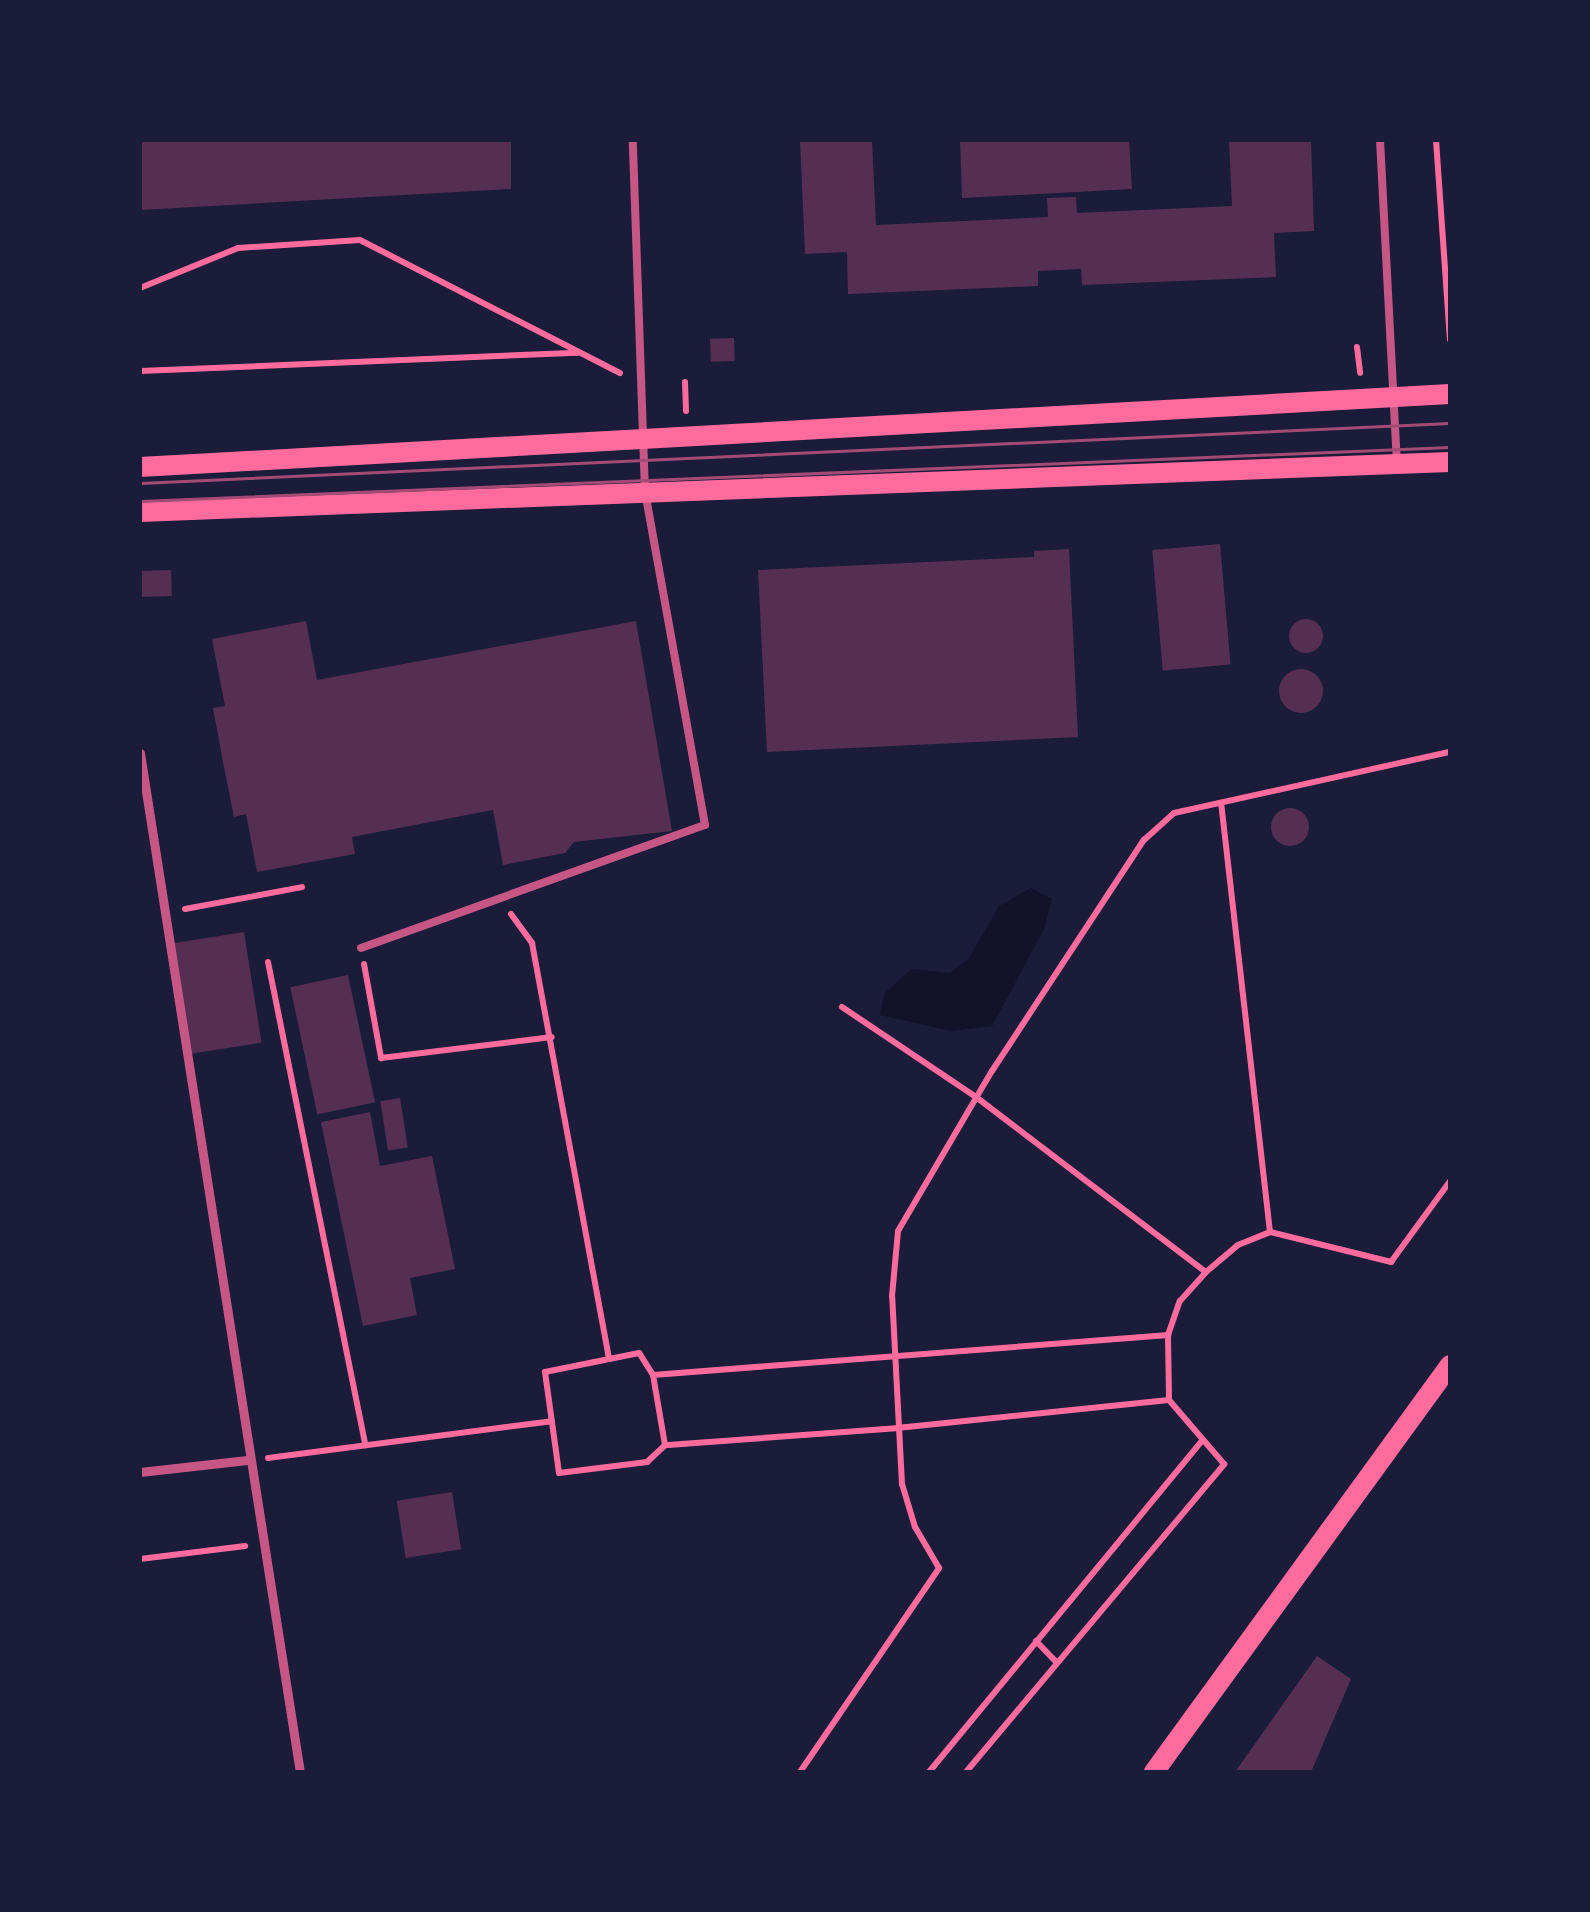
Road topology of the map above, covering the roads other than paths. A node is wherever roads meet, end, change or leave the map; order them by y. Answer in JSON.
{"nodes":[{"id":1,"x":633,"y":140,"type":"edge"},
{"id":2,"x":1380,"y":140,"type":"edge"},
{"id":3,"x":1450,"y":394,"type":"edge"},
{"id":4,"x":1395,"y":395,"type":"junction"},
{"id":5,"x":646,"y":438,"type":"junction"},
{"id":6,"x":1450,"y":462,"type":"edge"},
{"id":7,"x":1397,"y":464,"type":"junction"},
{"id":8,"x":140,"y":467,"type":"edge"},
{"id":9,"x":645,"y":492,"type":"junction"},
{"id":10,"x":140,"y":512,"type":"edge"},
{"id":11,"x":140,"y":752,"type":"edge"},
{"id":12,"x":361,"y":948,"type":"road end"},
{"id":13,"x":1450,"y":1365,"type":"edge"},
{"id":14,"x":247,"y":1460,"type":"junction"},
{"id":15,"x":140,"y":1472,"type":"edge"},
{"id":16,"x":300,"y":1772,"type":"edge"},
{"id":17,"x":1154,"y":1772,"type":"edge"}],
"edges":[{"from":1,"to":5,"type":"lane"},
{"from":2,"to":4,"type":"lane"},
{"from":3,"to":4,"type":"main road"},
{"from":4,"to":5,"type":"main road"},
{"from":4,"to":7,"type":"lane"},
{"from":5,"to":8,"type":"main road"},
{"from":5,"to":9,"type":"lane"},
{"from":6,"to":7,"type":"main road"},
{"from":7,"to":9,"type":"main road"},
{"from":9,"to":10,"type":"main road"},
{"from":9,"to":12,"type":"lane"},
{"from":11,"to":14,"type":"street"},
{"from":13,"to":17,"type":"main road"},
{"from":14,"to":15,"type":"street"},
{"from":14,"to":16,"type":"street"}]}
